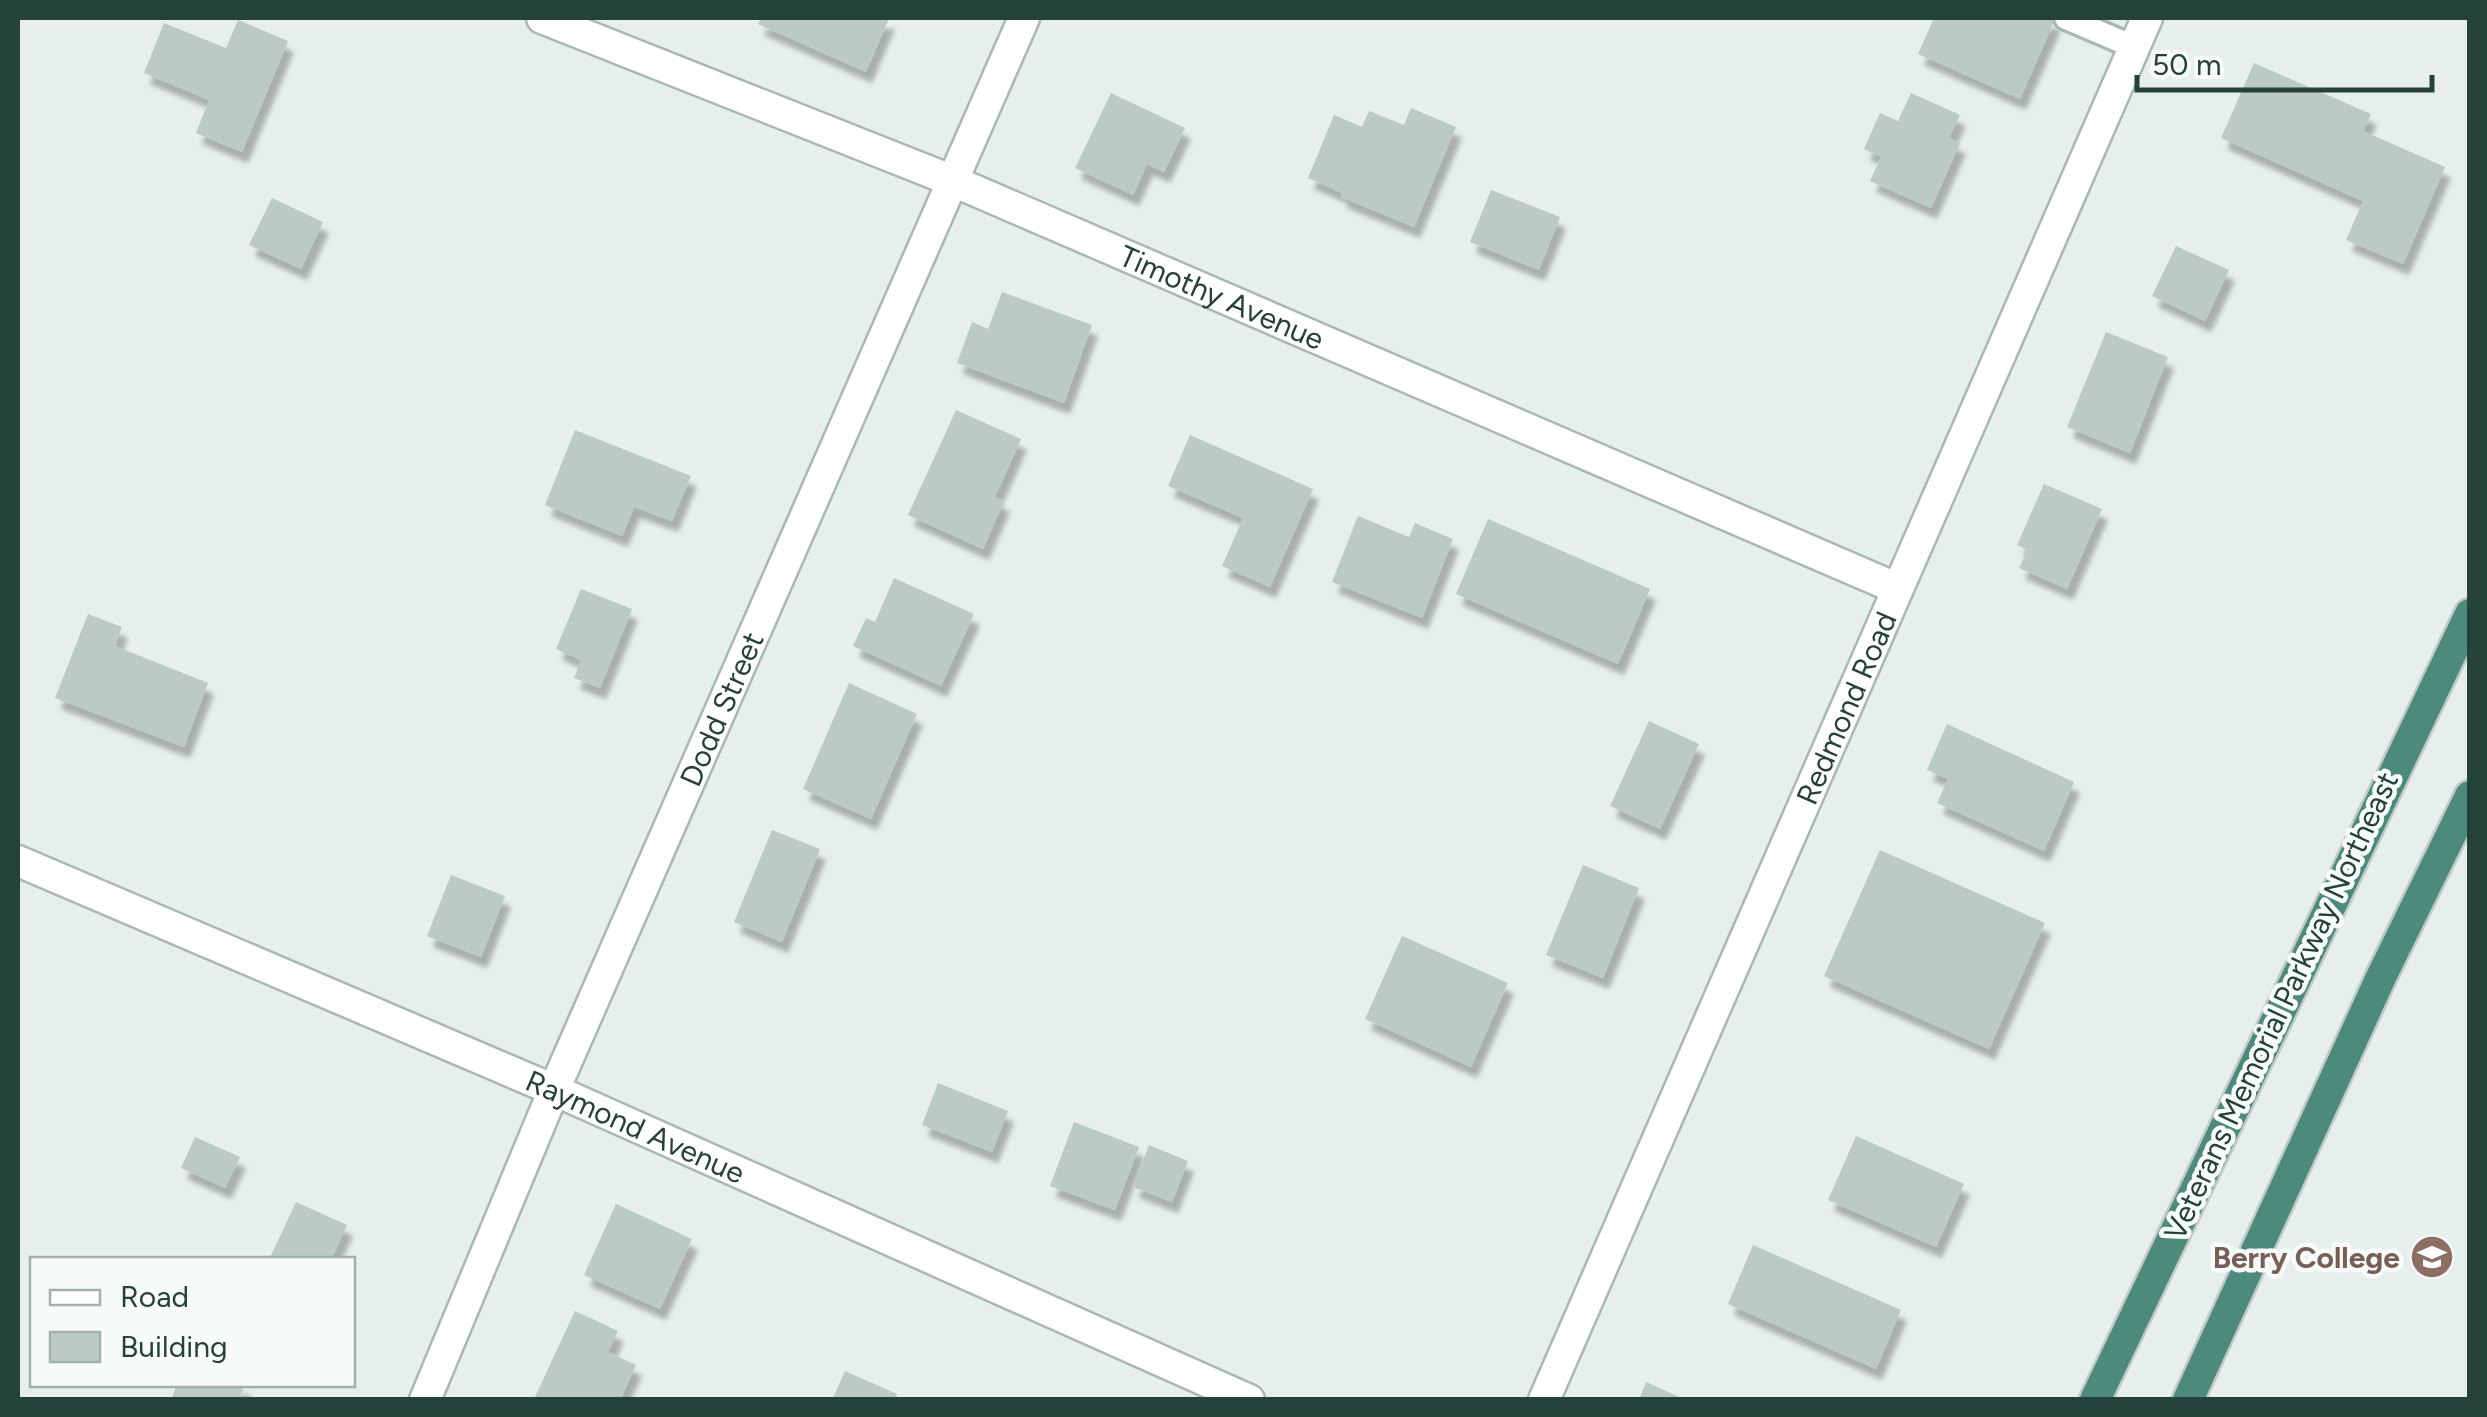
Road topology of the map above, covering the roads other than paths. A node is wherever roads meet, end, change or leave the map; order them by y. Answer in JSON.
{"nodes":[{"id":1,"x":542,"y":18,"type":"edge"},
{"id":2,"x":1024,"y":18,"type":"edge"},
{"id":3,"x":2066,"y":18,"type":"edge"},
{"id":4,"x":2147,"y":18,"type":"edge"},
{"id":5,"x":2134,"y":47,"type":"junction"},
{"id":6,"x":953,"y":181,"type":"junction"},
{"id":7,"x":1896,"y":588,"type":"junction"},
{"id":8,"x":2470,"y":614,"type":"edge"},
{"id":9,"x":2470,"y":796,"type":"edge"},
{"id":10,"x":18,"y":860,"type":"edge"},
{"id":11,"x":554,"y":1090,"type":"junction"},
{"id":12,"x":424,"y":1400,"type":"edge"},
{"id":13,"x":1249,"y":1400,"type":"edge"},
{"id":14,"x":1544,"y":1400,"type":"edge"},
{"id":15,"x":2095,"y":1400,"type":"edge"},
{"id":16,"x":2188,"y":1400,"type":"edge"}],
"edges":[{"from":1,"to":6,"type":"street","name":"Timothy Avenue"},
{"from":2,"to":6,"type":"street","name":"Dodd Street"},
{"from":3,"to":5,"type":"lane"},
{"from":4,"to":5,"type":"street","name":"Redmond Road"},
{"from":5,"to":7,"type":"street","name":"Redmond Road"},
{"from":6,"to":7,"type":"street","name":"Timothy Avenue"},
{"from":6,"to":11,"type":"street","name":"Dodd Street"},
{"from":7,"to":14,"type":"street","name":"Redmond Road"},
{"from":8,"to":15,"type":"highway","name":"Veterans Memorial Parkway Northeast"},
{"from":9,"to":16,"type":"highway"},
{"from":10,"to":11,"type":"street","name":"Raymond Avenue"},
{"from":11,"to":12,"type":"street","name":"Dodd Street"},
{"from":11,"to":13,"type":"street","name":"Raymond Avenue"}]}
